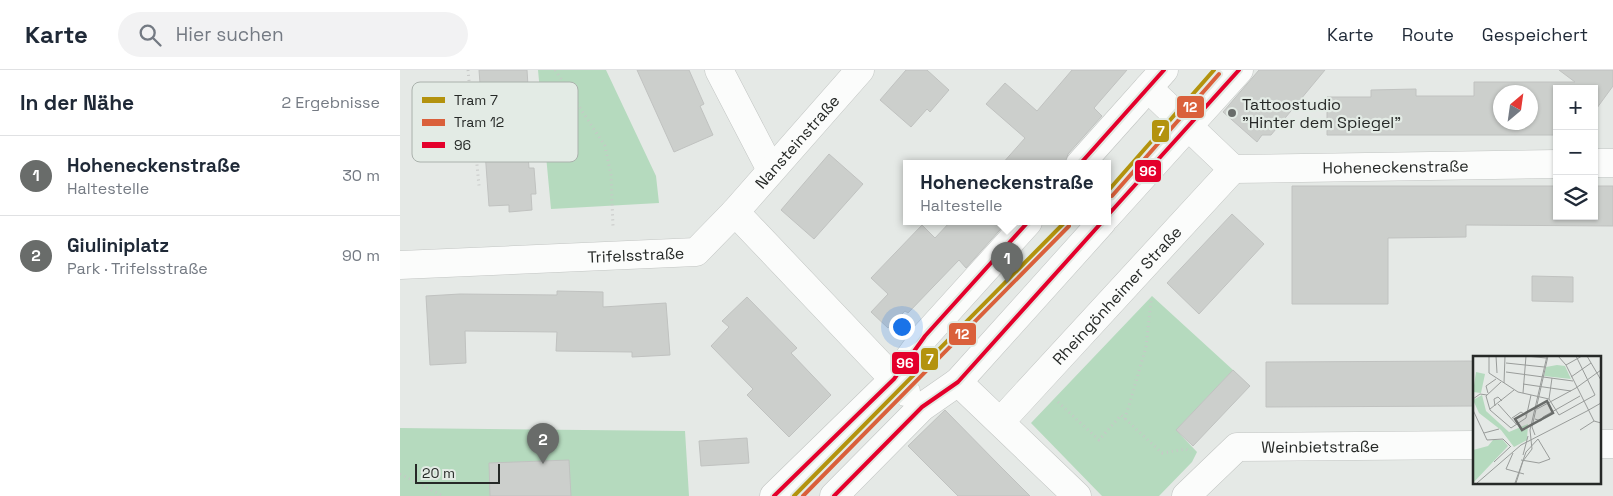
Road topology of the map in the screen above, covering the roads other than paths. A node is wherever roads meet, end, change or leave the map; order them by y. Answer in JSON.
{"nodes":[{"id":1,"x":718,"y":70,"type":"edge"},
{"id":2,"x":860,"y":70,"type":"edge"},
{"id":3,"x":1239,"y":70,"type":"edge"},
{"id":4,"x":1156,"y":79,"type":"edge"},
{"id":5,"x":1189,"y":125,"type":"junction"},
{"id":6,"x":1084,"y":160,"type":"edge"},
{"id":7,"x":1598,"y":163,"type":"edge"},
{"id":8,"x":1613,"y":163,"type":"edge"},
{"id":9,"x":1553,"y":164,"type":"edge"},
{"id":10,"x":1233,"y":169,"type":"junction"},
{"id":11,"x":771,"y":170,"type":"junction"},
{"id":12,"x":735,"y":212,"type":"junction"},
{"id":13,"x":1111,"y":212,"type":"edge"},
{"id":14,"x":1025,"y":225,"type":"edge"},
{"id":15,"x":1099,"y":225,"type":"edge"},
{"id":16,"x":400,"y":265,"type":"edge"},
{"id":17,"x":894,"y":380,"type":"junction"},
{"id":18,"x":958,"y":382,"type":"junction"},
{"id":19,"x":922,"y":408,"type":"junction"},
{"id":20,"x":1000,"y":421,"type":"junction"},
{"id":21,"x":1600,"y":444,"type":"edge"},
{"id":22,"x":1613,"y":444,"type":"edge"},
{"id":23,"x":1473,"y":445,"type":"edge"},
{"id":24,"x":774,"y":496,"type":"edge"},
{"id":25,"x":834,"y":496,"type":"edge"},
{"id":26,"x":1077,"y":496,"type":"edge"},
{"id":27,"x":1186,"y":496,"type":"edge"}],
"edges":[{"from":1,"to":11,"type":"street"},
{"from":2,"to":11,"type":"street","name":"Nansteinstraße"},
{"from":3,"to":5,"type":"street"},
{"from":4,"to":5,"type":"street"},
{"from":4,"to":6,"type":"street"},
{"from":5,"to":10,"type":"street"},
{"from":5,"to":13,"type":"street"},
{"from":7,"to":8,"type":"street"},
{"from":9,"to":10,"type":"street","name":"Hoheneckenstraße"},
{"from":10,"to":20,"type":"street","name":"Rheingönheimer Straße"},
{"from":11,"to":12,"type":"street","name":"Nansteinstraße"},
{"from":12,"to":16,"type":"street","name":"Trifelsstraße"},
{"from":12,"to":17,"type":"street"},
{"from":14,"to":17,"type":"street"},
{"from":15,"to":18,"type":"street"},
{"from":17,"to":19,"type":"street"},
{"from":17,"to":24,"type":"street"},
{"from":18,"to":19,"type":"street"},
{"from":18,"to":20,"type":"street"},
{"from":19,"to":25,"type":"street"},
{"from":20,"to":26,"type":"street"},
{"from":21,"to":22,"type":"street"},
{"from":23,"to":27,"type":"street","name":"Weinbietstraße"}]}
